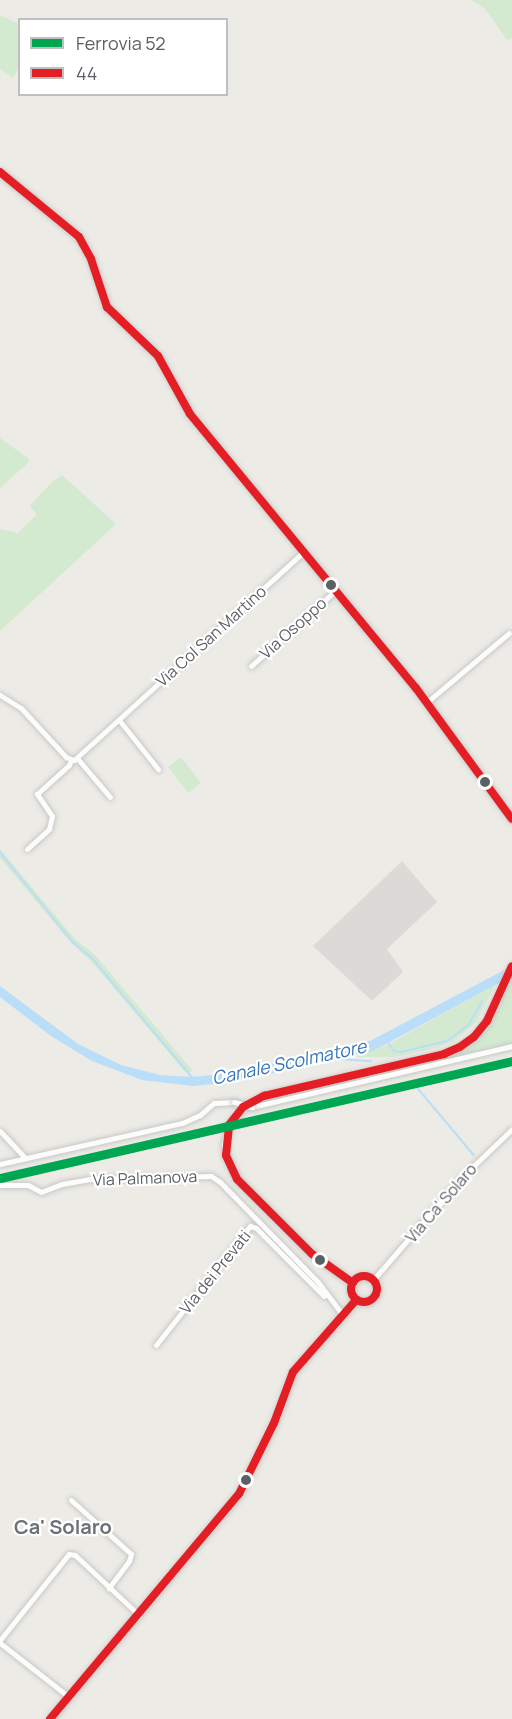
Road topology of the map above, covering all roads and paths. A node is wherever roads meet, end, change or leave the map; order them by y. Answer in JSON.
{"nodes":[{"id":1,"x":0,"y":172,"type":"edge"},
{"id":2,"x":303,"y":552,"type":"junction"},
{"id":3,"x":335,"y":591,"type":"junction"},
{"id":4,"x":509,"y":633,"type":"dead end"},
{"id":5,"x":251,"y":666,"type":"dead end"},
{"id":6,"x":0,"y":695,"type":"edge"},
{"id":7,"x":427,"y":702,"type":"junction"},
{"id":8,"x":119,"y":720,"type":"junction"},
{"id":9,"x":77,"y":758,"type":"junction"},
{"id":10,"x":70,"y":760,"type":"junction"},
{"id":11,"x":158,"y":769,"type":"dead end"},
{"id":12,"x":110,"y":797,"type":"dead end"},
{"id":13,"x":512,"y":819,"type":"edge"},
{"id":14,"x":27,"y":849,"type":"dead end"},
{"id":15,"x":512,"y":966,"type":"edge"},
{"id":16,"x":512,"y":1046,"type":"edge"},
{"id":17,"x":512,"y":1129,"type":"edge"},
{"id":18,"x":0,"y":1131,"type":"edge"},
{"id":19,"x":25,"y":1158,"type":"junction"},
{"id":20,"x":0,"y":1164,"type":"edge"},
{"id":21,"x":0,"y":1185,"type":"edge"},
{"id":22,"x":373,"y":1280,"type":"junction"},
{"id":23,"x":353,"y":1283,"type":"junction"},
{"id":24,"x":328,"y":1298,"type":"junction"},
{"id":25,"x":356,"y":1300,"type":"junction"},
{"id":26,"x":342,"y":1314,"type":"junction"},
{"id":27,"x":156,"y":1345,"type":"dead end"},
{"id":28,"x":71,"y":1500,"type":"dead end"},
{"id":29,"x":110,"y":1588,"type":"junction"},
{"id":30,"x":139,"y":1615,"type":"junction"},
{"id":31,"x":0,"y":1642,"type":"edge"},
{"id":32,"x":69,"y":1697,"type":"junction"},
{"id":33,"x":50,"y":1719,"type":"edge"}],
"edges":[{"from":1,"to":2,"type":"street"},
{"from":2,"to":3,"type":"street"},
{"from":2,"to":8,"type":"street","name":"Via Col San Martino"},
{"from":3,"to":5,"type":"street","name":"Via Osoppo"},
{"from":3,"to":7,"type":"street"},
{"from":4,"to":7,"type":"street"},
{"from":6,"to":10,"type":"street"},
{"from":7,"to":13,"type":"street"},
{"from":8,"to":9,"type":"street","name":"Via Col San Martino"},
{"from":8,"to":11,"type":"street"},
{"from":9,"to":10,"type":"street","name":"Via Col San Martino"},
{"from":9,"to":12,"type":"street"},
{"from":10,"to":14,"type":"street"},
{"from":15,"to":23,"type":"street"},
{"from":16,"to":19,"type":"street","bridge":true},
{"from":17,"to":22,"type":"street","name":"Via Ca' Solaro"},
{"from":18,"to":19,"type":"street"},
{"from":19,"to":20,"type":"street"},
{"from":21,"to":24,"type":"street","name":"Via Palmanova"},
{"from":22,"to":23,"type":"street"},
{"from":22,"to":25,"type":"street","name":"Via Ca' Solaro"},
{"from":23,"to":25,"type":"street"},
{"from":24,"to":26,"type":"street","name":"Via Palmanova"},
{"from":24,"to":27,"type":"street","name":"Via dei Prevati"},
{"from":25,"to":26,"type":"street","name":"Via Ca' Solaro"},
{"from":26,"to":30,"type":"street","name":"Via Ca' Solaro"},
{"from":28,"to":29,"type":"street"},
{"from":29,"to":30,"type":"street"},
{"from":29,"to":31,"type":"street"},
{"from":30,"to":32,"type":"street","name":"Via Ca' Solaro"},
{"from":31,"to":32,"type":"street"},
{"from":32,"to":33,"type":"street","name":"Via Ca' Solaro"}]}
